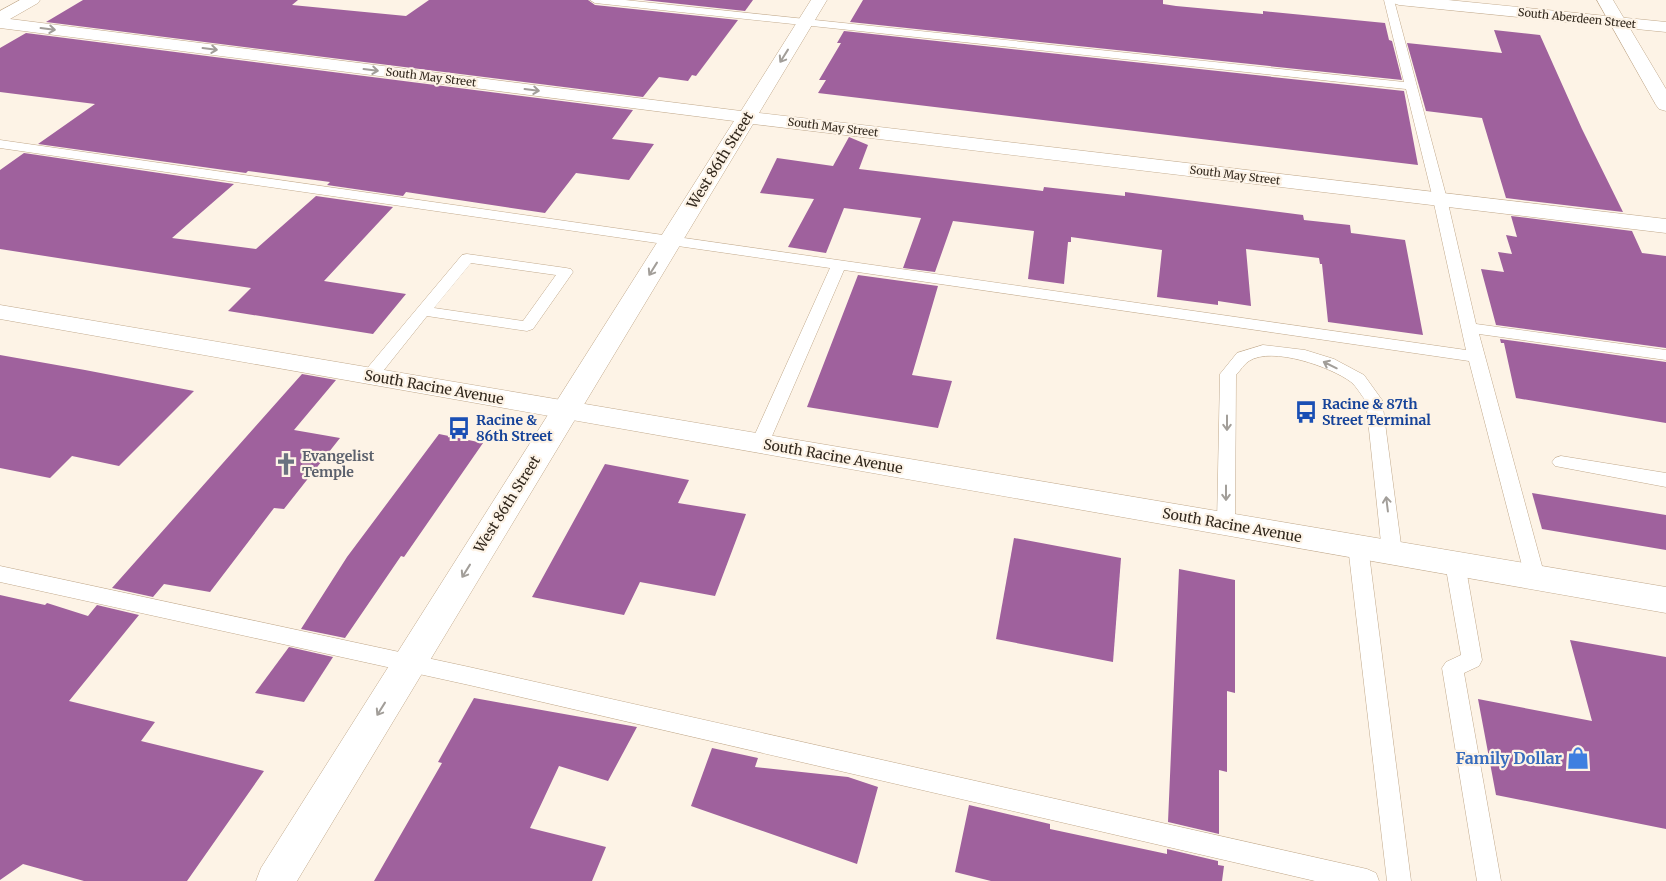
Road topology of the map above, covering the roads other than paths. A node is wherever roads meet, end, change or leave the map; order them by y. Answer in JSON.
{"nodes":[{"id":1,"x":32,"y":0,"type":"edge"},
{"id":2,"x":595,"y":0,"type":"edge"},
{"id":3,"x":1389,"y":0,"type":"edge"},
{"id":4,"x":1399,"y":0,"type":"edge"},
{"id":5,"x":1605,"y":0,"type":"edge"},
{"id":6,"x":812,"y":11,"type":"edge"},
{"id":7,"x":0,"y":18,"type":"edge"},
{"id":8,"x":1617,"y":22,"type":"junction"},
{"id":9,"x":0,"y":23,"type":"edge"},
{"id":10,"x":1666,"y":27,"type":"edge"},
{"id":11,"x":1412,"y":86,"type":"junction"},
{"id":12,"x":1666,"y":105,"type":"edge"},
{"id":13,"x":746,"y":117,"type":"junction"},
{"id":14,"x":0,"y":144,"type":"edge"},
{"id":15,"x":1440,"y":200,"type":"junction"},
{"id":16,"x":1666,"y":226,"type":"edge"},
{"id":17,"x":670,"y":241,"type":"junction"},
{"id":18,"x":838,"y":264,"type":"junction"},
{"id":19,"x":424,"y":311,"type":"junction"},
{"id":20,"x":0,"y":312,"type":"edge"},
{"id":21,"x":1469,"y":328,"type":"junction"},
{"id":22,"x":1666,"y":354,"type":"edge"},
{"id":23,"x":1476,"y":357,"type":"junction"},
{"id":24,"x":370,"y":376,"type":"junction"},
{"id":25,"x":566,"y":410,"type":"junction"},
{"id":26,"x":760,"y":443,"type":"junction"},
{"id":27,"x":1561,"y":462,"type":"dead end"},
{"id":28,"x":1666,"y":480,"type":"edge"},
{"id":29,"x":1226,"y":524,"type":"junction"},
{"id":30,"x":1358,"y":546,"type":"junction"},
{"id":31,"x":1392,"y":552,"type":"junction"},
{"id":32,"x":1455,"y":563,"type":"junction"},
{"id":33,"x":0,"y":574,"type":"edge"},
{"id":34,"x":1534,"y":577,"type":"junction"},
{"id":35,"x":1666,"y":600,"type":"edge"},
{"id":36,"x":409,"y":663,"type":"junction"},
{"id":37,"x":275,"y":881,"type":"edge"},
{"id":38,"x":1367,"y":881,"type":"edge"},
{"id":39,"x":1399,"y":881,"type":"edge"},
{"id":40,"x":1489,"y":881,"type":"edge"}],
"edges":[{"from":1,"to":7,"type":"street"},
{"from":2,"to":6,"type":"lane"},
{"from":3,"to":11,"type":"lane"},
{"from":4,"to":8,"type":"street","name":"South Aberdeen Street"},
{"from":5,"to":8,"type":"street"},
{"from":6,"to":11,"type":"lane"},
{"from":6,"to":13,"type":"street","name":"West 86th Street","one_way":true},
{"from":8,"to":10,"type":"street","name":"South Aberdeen Street"},
{"from":8,"to":12,"type":"street"},
{"from":9,"to":13,"type":"street","name":"South May Street","one_way":true},
{"from":11,"to":15,"type":"lane"},
{"from":13,"to":15,"type":"street","name":"South May Street"},
{"from":13,"to":17,"type":"street","name":"West 86th Street"},
{"from":14,"to":17,"type":"lane"},
{"from":15,"to":16,"type":"street","name":"South May Street"},
{"from":15,"to":21,"type":"lane"},
{"from":17,"to":18,"type":"lane"},
{"from":17,"to":25,"type":"street","name":"West 86th Street","one_way":true},
{"from":18,"to":23,"type":"lane"},
{"from":18,"to":26,"type":"lane"},
{"from":19,"to":19,"type":"lane"},
{"from":19,"to":24,"type":"lane"},
{"from":20,"to":24,"type":"street","name":"South Racine Avenue"},
{"from":21,"to":22,"type":"lane"},
{"from":21,"to":23,"type":"lane"},
{"from":23,"to":34,"type":"lane"},
{"from":24,"to":25,"type":"street","name":"South Racine Avenue"},
{"from":25,"to":26,"type":"street","name":"South Racine Avenue"},
{"from":25,"to":36,"type":"street","name":"West 86th Street","one_way":true},
{"from":26,"to":29,"type":"street","name":"South Racine Avenue"},
{"from":27,"to":28,"type":"lane"},
{"from":29,"to":30,"type":"street","name":"South Racine Avenue"},
{"from":31,"to":29,"type":"lane","one_way":true},
{"from":30,"to":31,"type":"street","name":"South Racine Avenue"},
{"from":30,"to":39,"type":"lane"},
{"from":31,"to":32,"type":"street","name":"South Racine Avenue"},
{"from":32,"to":34,"type":"street","name":"South Racine Avenue"},
{"from":32,"to":40,"type":"lane"},
{"from":33,"to":36,"type":"lane"},
{"from":34,"to":35,"type":"street","name":"South Racine Avenue"},
{"from":36,"to":37,"type":"street","name":"West 86th Street","one_way":true},
{"from":36,"to":38,"type":"lane"}]}
